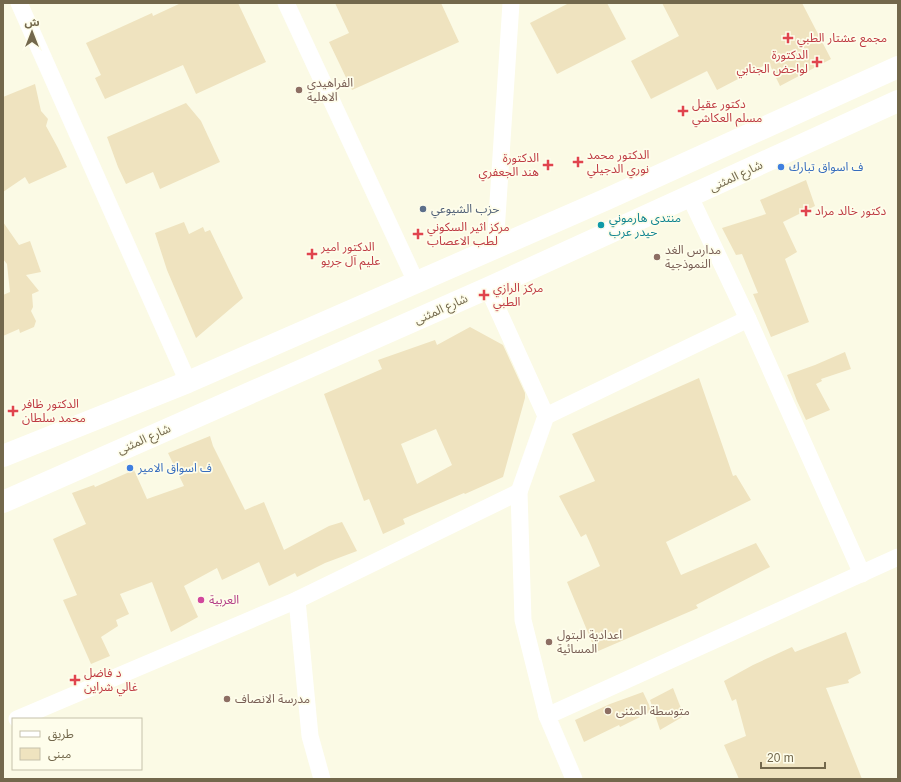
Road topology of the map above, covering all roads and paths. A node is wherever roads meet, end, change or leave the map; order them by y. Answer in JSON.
{"nodes":[{"id":1,"x":19,"y":3,"type":"edge"},
{"id":2,"x":286,"y":3,"type":"edge"},
{"id":3,"x":511,"y":3,"type":"edge"},
{"id":4,"x":898,"y":67,"type":"edge"},
{"id":5,"x":898,"y":101,"type":"edge"},
{"id":6,"x":690,"y":197,"type":"junction"},
{"id":7,"x":607,"y":199,"type":"junction"},
{"id":8,"x":565,"y":217,"type":"junction"},
{"id":9,"x":623,"y":227,"type":"junction"},
{"id":10,"x":580,"y":246,"type":"junction"},
{"id":11,"x":496,"y":248,"type":"junction"},
{"id":12,"x":416,"y":282,"type":"junction"},
{"id":13,"x":488,"y":288,"type":"junction"},
{"id":14,"x":748,"y":318,"type":"junction"},
{"id":15,"x":188,"y":382,"type":"junction"},
{"id":16,"x":546,"y":416,"type":"junction"},
{"id":17,"x":3,"y":456,"type":"edge"},
{"id":18,"x":519,"y":492,"type":"junction"},
{"id":19,"x":3,"y":502,"type":"edge"},
{"id":20,"x":898,"y":557,"type":"edge"},
{"id":21,"x":862,"y":574,"type":"junction"},
{"id":22,"x":297,"y":600,"type":"junction"},
{"id":23,"x":547,"y":716,"type":"junction"},
{"id":24,"x":19,"y":718,"type":"edge"},
{"id":25,"x":322,"y":779,"type":"edge"},
{"id":26,"x":574,"y":779,"type":"edge"}],
"edges":[{"from":1,"to":15,"type":"street"},
{"from":2,"to":12,"type":"street"},
{"from":3,"to":11,"type":"street"},
{"from":4,"to":7,"type":"main road"},
{"from":5,"to":6,"type":"main road","name":"شارع المثنى"},
{"from":6,"to":9,"type":"main road","name":"شارع المثنى"},
{"from":6,"to":14,"type":"street"},
{"from":7,"to":8,"type":"main road"},
{"from":7,"to":9,"type":"main road"},
{"from":8,"to":10,"type":"main road"},
{"from":8,"to":11,"type":"main road"},
{"from":9,"to":10,"type":"main road","name":"شارع المثنى"},
{"from":10,"to":13,"type":"main road","name":"شارع المثنى"},
{"from":11,"to":12,"type":"main road"},
{"from":12,"to":15,"type":"main road"},
{"from":13,"to":16,"type":"street"},
{"from":13,"to":19,"type":"main road","name":"شارع المثنى"},
{"from":14,"to":16,"type":"street"},
{"from":14,"to":21,"type":"street"},
{"from":15,"to":17,"type":"main road"},
{"from":16,"to":18,"type":"street"},
{"from":18,"to":22,"type":"street"},
{"from":18,"to":23,"type":"street"},
{"from":20,"to":21,"type":"street"},
{"from":21,"to":23,"type":"street"},
{"from":22,"to":24,"type":"street"},
{"from":22,"to":25,"type":"street"},
{"from":23,"to":26,"type":"street"}]}
